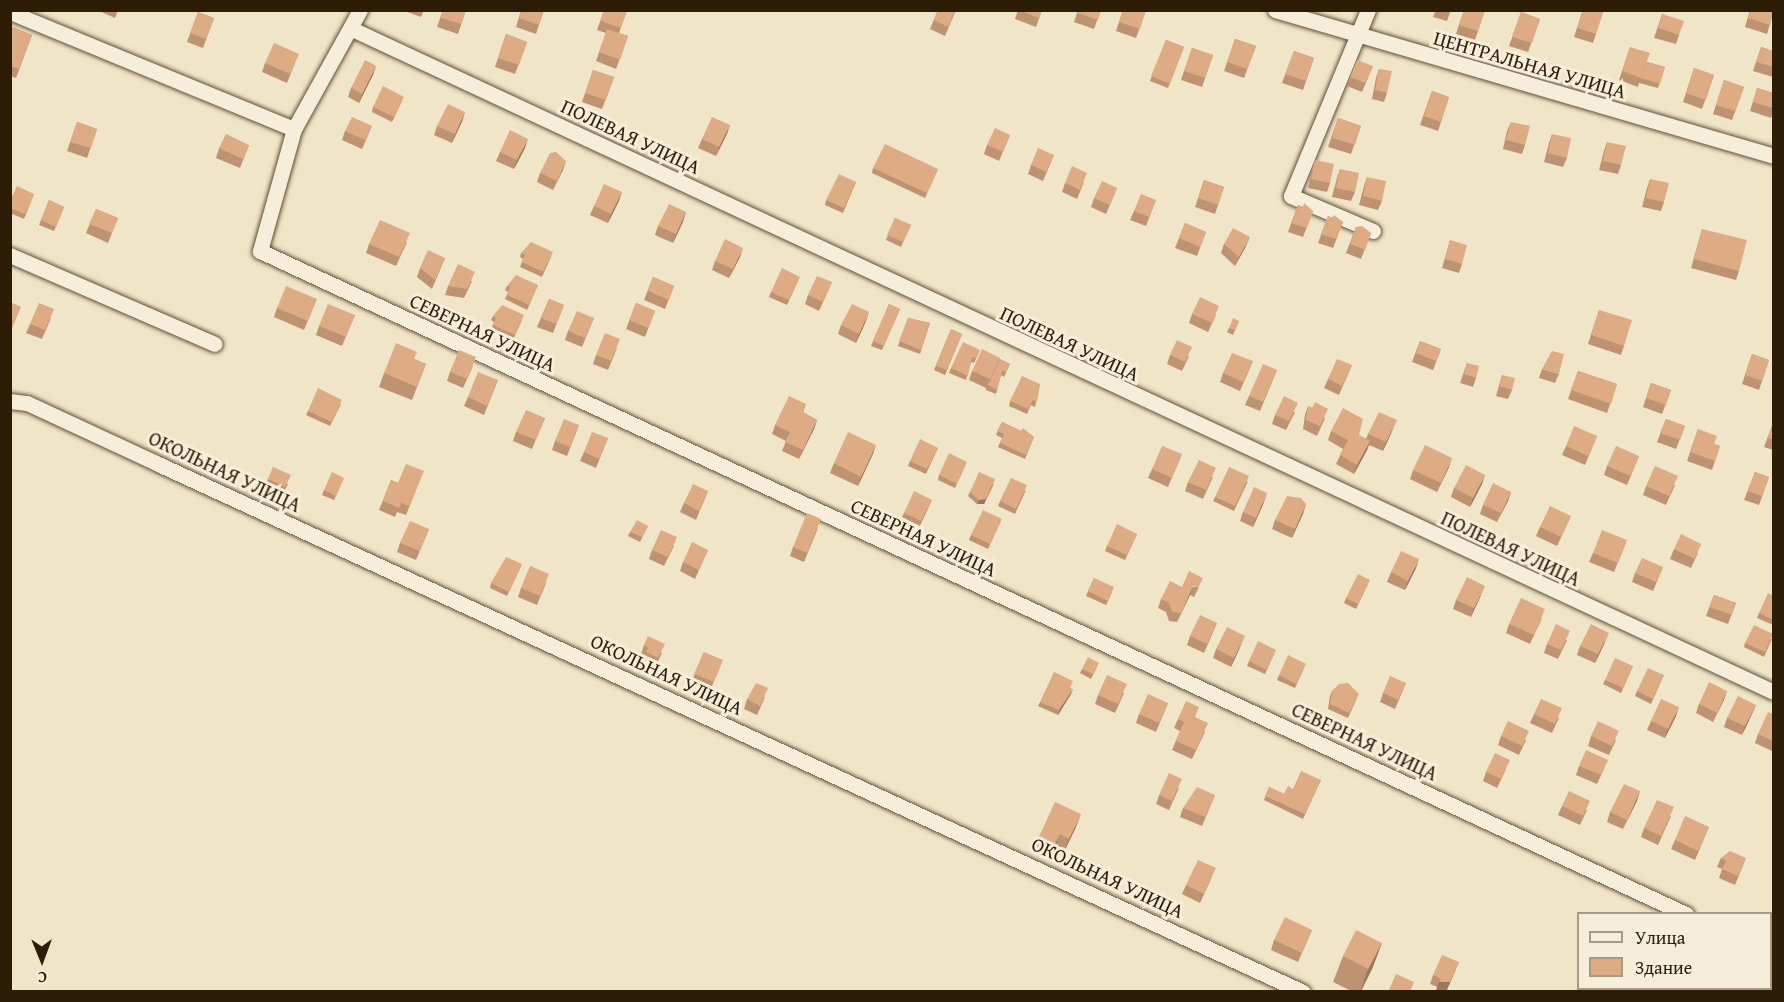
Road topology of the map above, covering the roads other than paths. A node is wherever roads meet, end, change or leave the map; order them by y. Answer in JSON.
{"nodes":[{"id":1,"x":360,"y":10,"type":"edge"},
{"id":2,"x":1275,"y":10,"type":"edge"},
{"id":3,"x":1368,"y":10,"type":"edge"},
{"id":4,"x":10,"y":12,"type":"edge"},
{"id":5,"x":351,"y":29,"type":"junction"},
{"id":6,"x":1358,"y":36,"type":"junction"},
{"id":7,"x":294,"y":129,"type":"junction"},
{"id":8,"x":1773,"y":156,"type":"edge"},
{"id":9,"x":1372,"y":231,"type":"edge"},
{"id":10,"x":10,"y":255,"type":"edge"},
{"id":11,"x":215,"y":344,"type":"dead end"},
{"id":12,"x":10,"y":401,"type":"edge"},
{"id":13,"x":1773,"y":692,"type":"edge"},
{"id":14,"x":1682,"y":912,"type":"edge"},
{"id":15,"x":1303,"y":992,"type":"edge"}],
"edges":[{"from":1,"to":5,"type":"street"},
{"from":2,"to":6,"type":"street","name":"ЦЕНТРАЛЬНАЯ УЛИЦА"},
{"from":3,"to":6,"type":"street"},
{"from":4,"to":7,"type":"street"},
{"from":5,"to":7,"type":"street"},
{"from":5,"to":13,"type":"street","name":"ПОЛЕВАЯ УЛИЦА"},
{"from":6,"to":8,"type":"street","name":"ЦЕНТРАЛЬНАЯ УЛИЦА"},
{"from":6,"to":9,"type":"street"},
{"from":7,"to":14,"type":"street","name":"СЕВЕРНАЯ УЛИЦА"},
{"from":10,"to":11,"type":"street"},
{"from":12,"to":15,"type":"street","name":"ОКОЛЬНАЯ УЛИЦА"}]}
